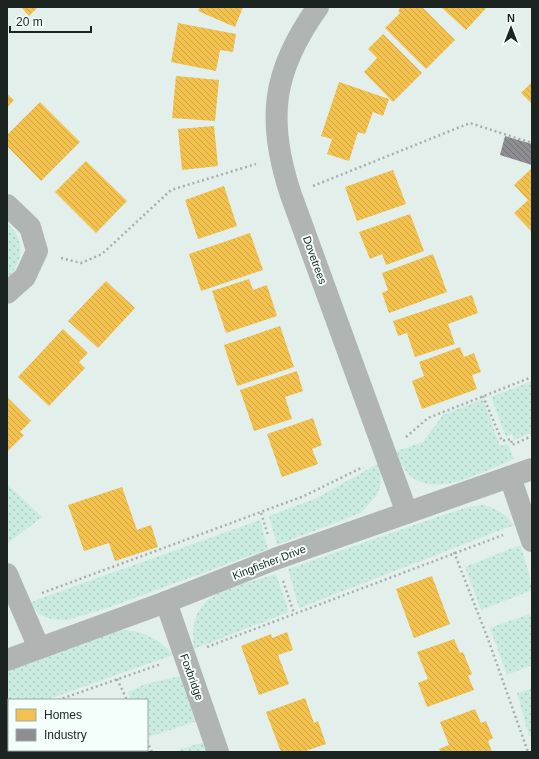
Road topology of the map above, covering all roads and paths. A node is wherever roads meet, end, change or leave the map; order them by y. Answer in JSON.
{"nodes":[{"id":1,"x":318,"y":7,"type":"edge"},
{"id":2,"x":532,"y":142,"type":"edge"},
{"id":3,"x":280,"y":156,"type":"junction"},
{"id":4,"x":290,"y":195,"type":"junction"},
{"id":5,"x":7,"y":206,"type":"edge"},
{"id":6,"x":38,"y":251,"type":"junction"},
{"id":7,"x":7,"y":293,"type":"edge"},
{"id":8,"x":532,"y":377,"type":"edge"},
{"id":9,"x":483,"y":396,"type":"junction"},
{"id":10,"x":532,"y":436,"type":"edge"},
{"id":11,"x":384,"y":449,"type":"junction"},
{"id":12,"x":532,"y":469,"type":"edge"},
{"id":13,"x":510,"y":477,"type":"junction"},
{"id":14,"x":407,"y":513,"type":"junction"},
{"id":15,"x":529,"y":534,"type":"edge"},
{"id":16,"x":454,"y":552,"type":"junction"},
{"id":17,"x":7,"y":574,"type":"edge"},
{"id":18,"x":166,"y":602,"type":"junction"},
{"id":19,"x":19,"y":603,"type":"junction"},
{"id":20,"x":39,"y":648,"type":"junction"},
{"id":21,"x":184,"y":656,"type":"junction"},
{"id":22,"x":7,"y":660,"type":"edge"},
{"id":23,"x":117,"y":679,"type":"junction"},
{"id":24,"x":61,"y":699,"type":"edge"},
{"id":25,"x":127,"y":699,"type":"edge"},
{"id":26,"x":218,"y":752,"type":"edge"},
{"id":27,"x":528,"y":752,"type":"edge"}],
"edges":[{"from":1,"to":3,"type":"street","name":"Dovetrees"},
{"from":2,"to":4,"type":"path"},
{"from":3,"to":4,"type":"street","name":"Dovetrees"},
{"from":3,"to":6,"type":"path"},
{"from":4,"to":11,"type":"street","name":"Dovetrees"},
{"from":5,"to":6,"type":"street"},
{"from":6,"to":7,"type":"street"},
{"from":8,"to":9,"type":"path"},
{"from":9,"to":10,"type":"path"},
{"from":9,"to":11,"type":"path"},
{"from":11,"to":14,"type":"street","name":"Dovetrees"},
{"from":11,"to":19,"type":"path"},
{"from":12,"to":13,"type":"street","name":"Kingfisher Drive"},
{"from":13,"to":14,"type":"street","name":"Kingfisher Drive"},
{"from":13,"to":15,"type":"street"},
{"from":14,"to":18,"type":"street","name":"Kingfisher Drive"},
{"from":15,"to":16,"type":"path"},
{"from":16,"to":21,"type":"path"},
{"from":16,"to":27,"type":"path"},
{"from":17,"to":19,"type":"street"},
{"from":18,"to":20,"type":"street","name":"Kingfisher Drive"},
{"from":18,"to":21,"type":"street","name":"Foxbridge"},
{"from":19,"to":20,"type":"street"},
{"from":20,"to":22,"type":"street","name":"Kingfisher Drive"},
{"from":21,"to":23,"type":"path"},
{"from":21,"to":26,"type":"street","name":"Foxbridge"},
{"from":23,"to":24,"type":"path"},
{"from":23,"to":25,"type":"path"}]}
